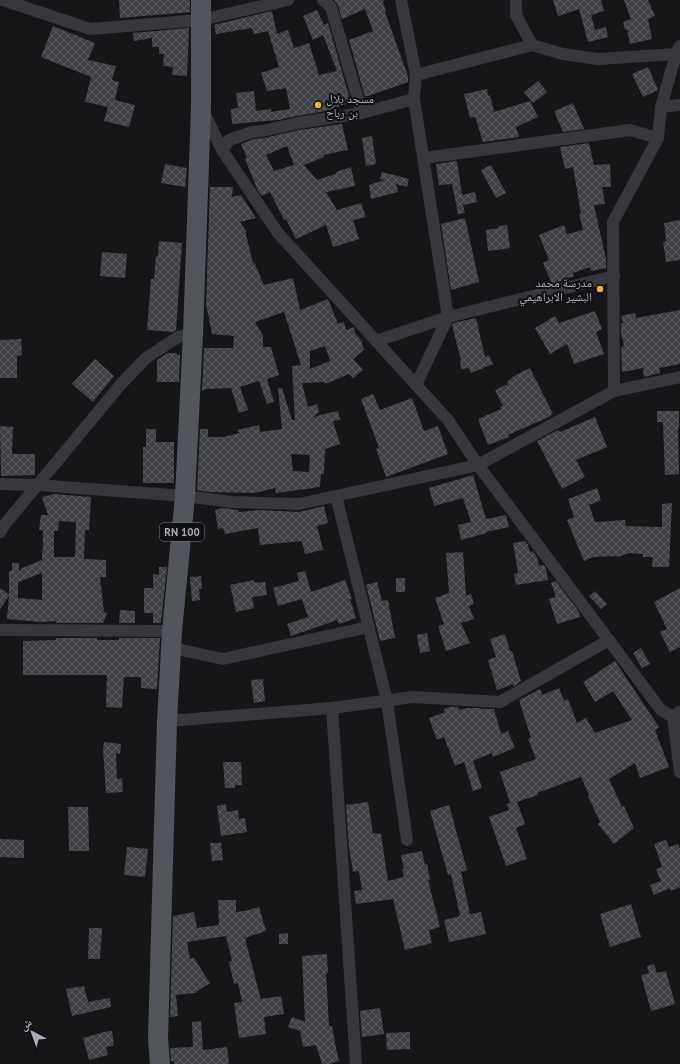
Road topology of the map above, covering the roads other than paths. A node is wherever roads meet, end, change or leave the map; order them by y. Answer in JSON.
{"nodes":[{"id":1,"x":3,"y":0,"type":"edge"},
{"id":2,"x":201,"y":0,"type":"edge"},
{"id":3,"x":288,"y":0,"type":"edge"},
{"id":4,"x":323,"y":0,"type":"edge"},
{"id":5,"x":401,"y":0,"type":"edge"},
{"id":6,"x":516,"y":0,"type":"edge"},
{"id":7,"x":201,"y":20,"type":"junction"},
{"id":8,"x":532,"y":45,"type":"junction"},
{"id":9,"x":678,"y":50,"type":"edge"},
{"id":10,"x":416,"y":75,"type":"junction"},
{"id":11,"x":414,"y":99,"type":"junction"},
{"id":12,"x":680,"y":105,"type":"edge"},
{"id":13,"x":200,"y":106,"type":"junction"},
{"id":14,"x":661,"y":107,"type":"junction"},
{"id":15,"x":362,"y":113,"type":"junction"},
{"id":16,"x":658,"y":138,"type":"junction"},
{"id":17,"x":222,"y":150,"type":"junction"},
{"id":18,"x":424,"y":158,"type":"junction"},
{"id":19,"x":614,"y":276,"type":"junction"},
{"id":20,"x":448,"y":317,"type":"junction"},
{"id":21,"x":193,"y":334,"type":"junction"},
{"id":22,"x":376,"y":342,"type":"junction"},
{"id":23,"x":680,"y":377,"type":"edge"},
{"id":24,"x":416,"y":385,"type":"junction"},
{"id":25,"x":614,"y":391,"type":"junction"},
{"id":26,"x":478,"y":465,"type":"junction"},
{"id":27,"x":0,"y":484,"type":"edge"},
{"id":28,"x":37,"y":485,"type":"junction"},
{"id":29,"x":185,"y":496,"type":"junction"},
{"id":30,"x":336,"y":496,"type":"junction"},
{"id":31,"x":0,"y":532,"type":"edge"},
{"id":32,"x":369,"y":627,"type":"junction"},
{"id":33,"x":0,"y":630,"type":"edge"},
{"id":34,"x":172,"y":639,"type":"junction"},
{"id":35,"x":609,"y":640,"type":"junction"},
{"id":36,"x":387,"y":701,"type":"junction"},
{"id":37,"x":332,"y":708,"type":"junction"},
{"id":38,"x":678,"y":715,"type":"edge"},
{"id":39,"x":167,"y":721,"type":"junction"},
{"id":40,"x":680,"y":772,"type":"edge"},
{"id":41,"x":407,"y":840,"type":"dead end"},
{"id":42,"x":160,"y":1064,"type":"edge"},
{"id":43,"x":356,"y":1064,"type":"edge"}],
"edges":[{"from":1,"to":7,"type":"street"},
{"from":2,"to":7,"type":"main road","number":"RN 100"},
{"from":3,"to":7,"type":"street"},
{"from":4,"to":15,"type":"street"},
{"from":5,"to":10,"type":"street"},
{"from":6,"to":8,"type":"street"},
{"from":7,"to":13,"type":"main road","number":"RN 100"},
{"from":8,"to":9,"type":"street"},
{"from":8,"to":10,"type":"street"},
{"from":9,"to":14,"type":"street"},
{"from":10,"to":11,"type":"street"},
{"from":11,"to":15,"type":"street"},
{"from":11,"to":18,"type":"street"},
{"from":12,"to":14,"type":"street"},
{"from":13,"to":17,"type":"street"},
{"from":13,"to":21,"type":"main road","number":"RN 100"},
{"from":14,"to":16,"type":"street"},
{"from":15,"to":17,"type":"street"},
{"from":16,"to":18,"type":"street"},
{"from":16,"to":19,"type":"street"},
{"from":17,"to":22,"type":"street"},
{"from":18,"to":20,"type":"street"},
{"from":19,"to":20,"type":"street"},
{"from":19,"to":25,"type":"street"},
{"from":20,"to":22,"type":"street"},
{"from":20,"to":24,"type":"street"},
{"from":21,"to":28,"type":"street"},
{"from":21,"to":29,"type":"main road","number":"RN 100"},
{"from":22,"to":24,"type":"street"},
{"from":23,"to":25,"type":"street"},
{"from":24,"to":26,"type":"street"},
{"from":25,"to":26,"type":"street"},
{"from":26,"to":30,"type":"street"},
{"from":26,"to":35,"type":"street"},
{"from":27,"to":28,"type":"street"},
{"from":28,"to":29,"type":"street"},
{"from":28,"to":31,"type":"street"},
{"from":29,"to":30,"type":"street"},
{"from":29,"to":34,"type":"main road","number":"RN 100"},
{"from":30,"to":32,"type":"street"},
{"from":32,"to":34,"type":"street"},
{"from":32,"to":36,"type":"street"},
{"from":33,"to":34,"type":"street"},
{"from":34,"to":39,"type":"main road","number":"RN 100"},
{"from":35,"to":36,"type":"street"},
{"from":35,"to":38,"type":"street"},
{"from":36,"to":37,"type":"street"},
{"from":36,"to":41,"type":"street"},
{"from":37,"to":39,"type":"street"},
{"from":37,"to":43,"type":"street"},
{"from":38,"to":40,"type":"street"},
{"from":39,"to":42,"type":"main road","number":"RN 100"}]}
